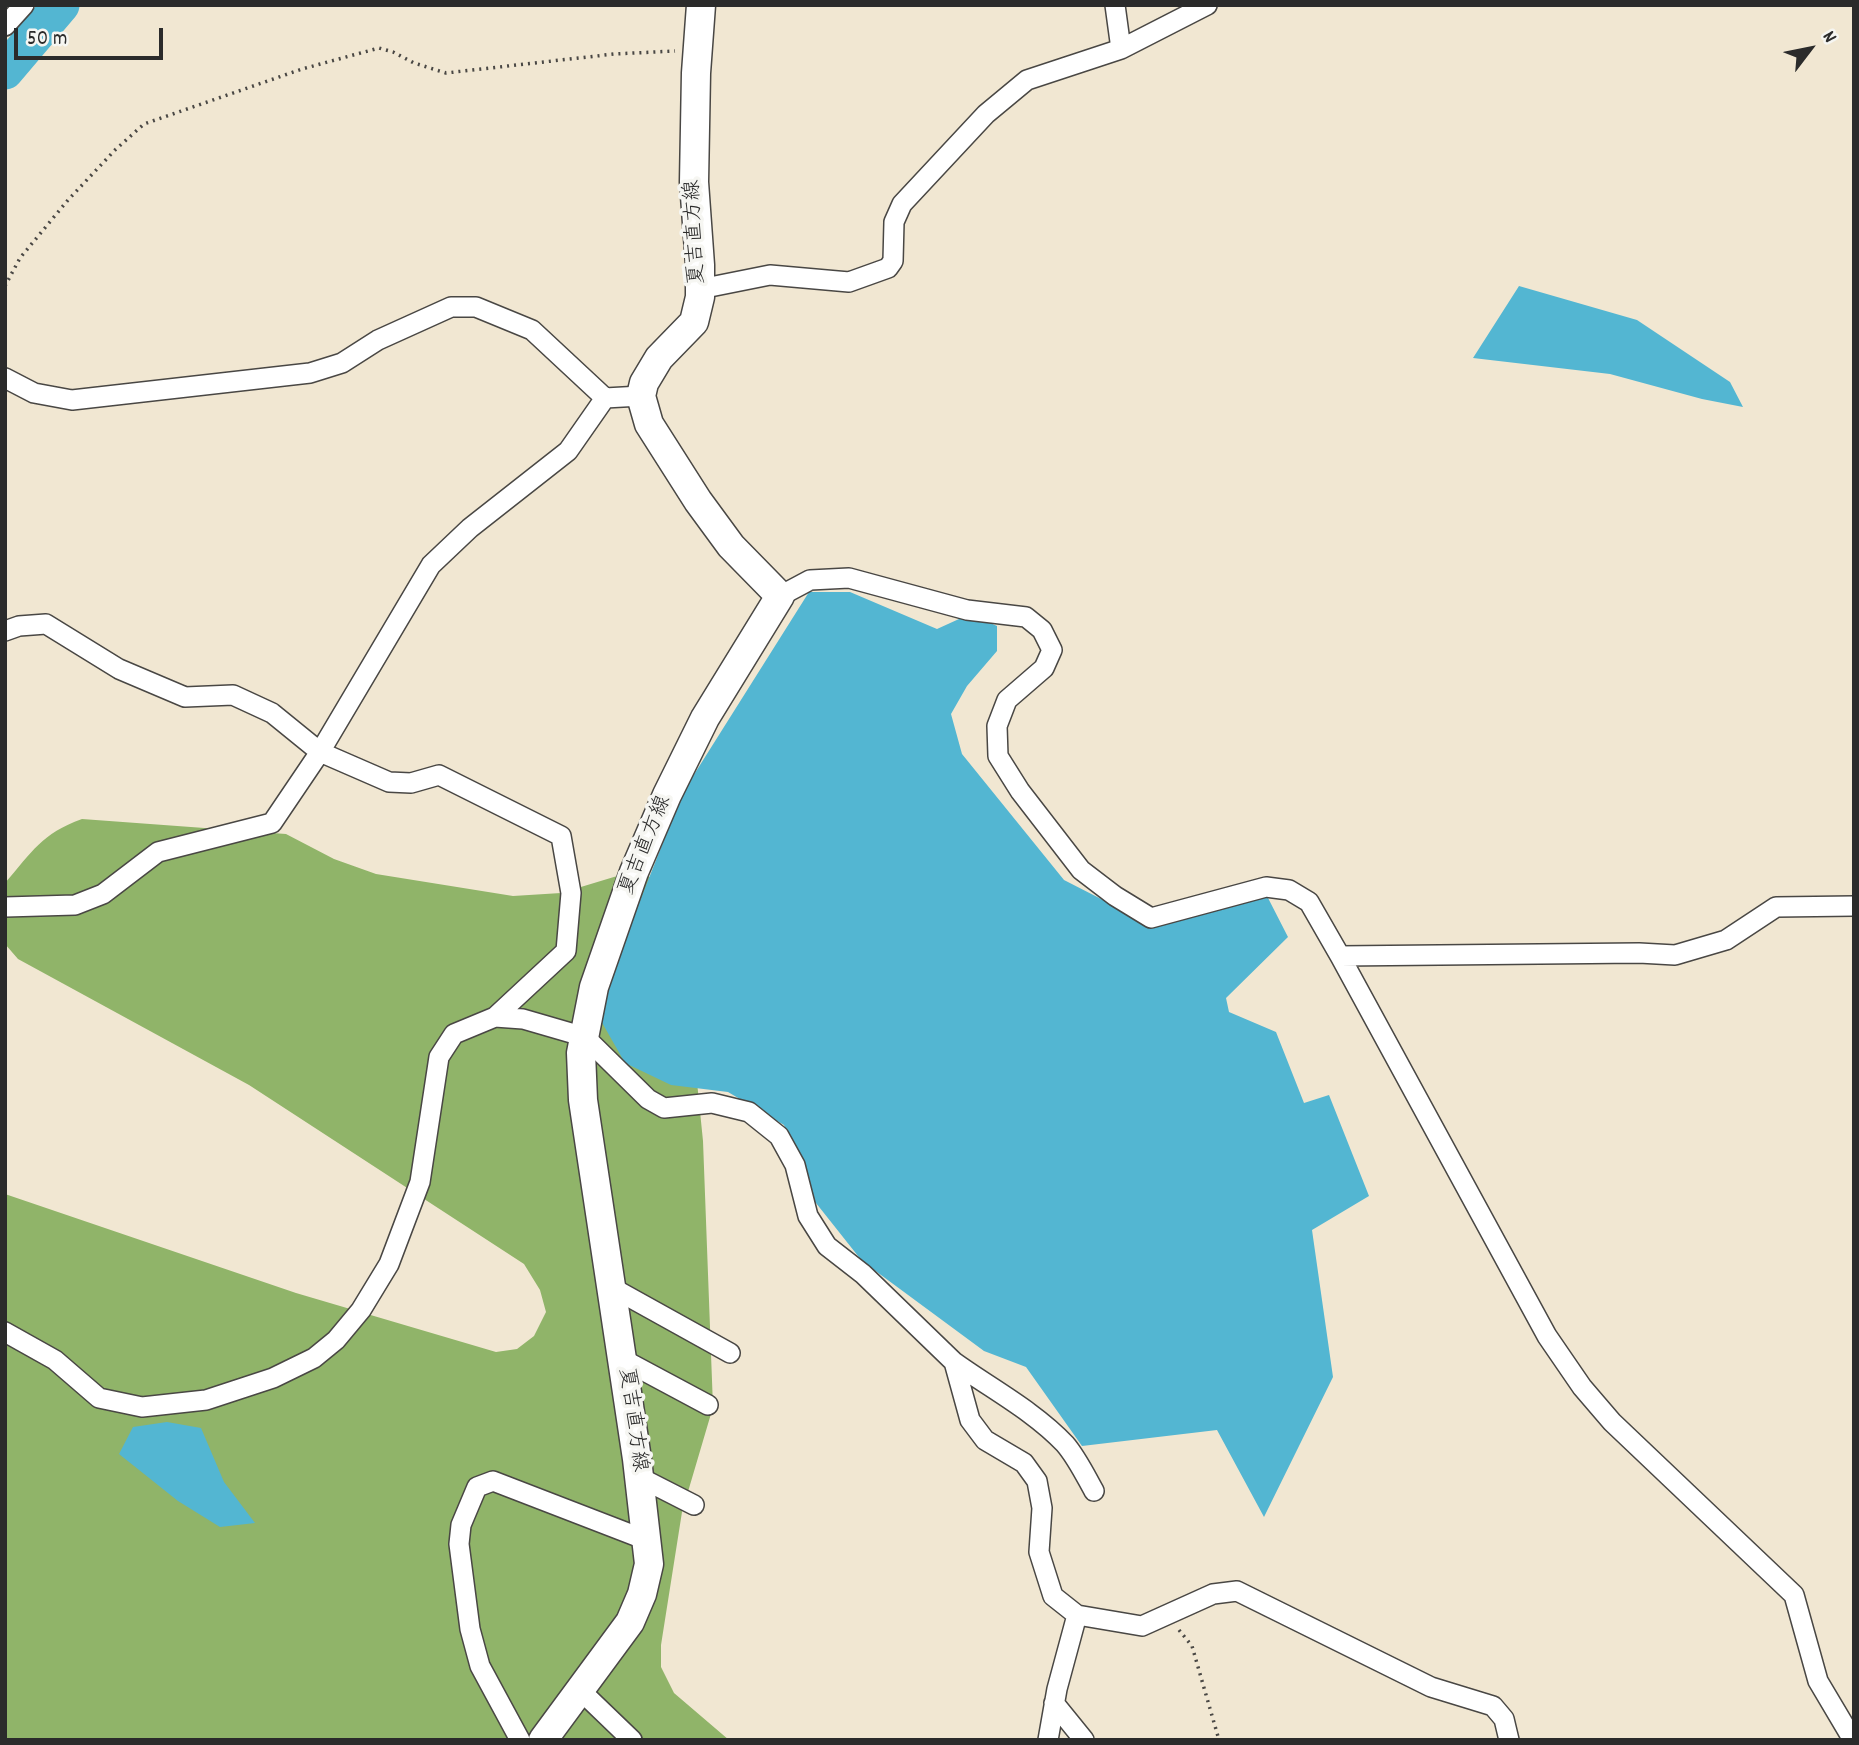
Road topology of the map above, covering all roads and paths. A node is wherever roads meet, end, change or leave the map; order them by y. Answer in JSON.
{"nodes":[{"id":1,"x":24,"y":5,"type":"edge"},
{"id":2,"x":701,"y":5,"type":"edge"},
{"id":3,"x":1115,"y":5,"type":"edge"},
{"id":4,"x":1207,"y":5,"type":"edge"},
{"id":5,"x":5,"y":26,"type":"edge"},
{"id":6,"x":1121,"y":49,"type":"junction"},
{"id":7,"x":698,"y":50,"type":"junction"},
{"id":8,"x":5,"y":286,"type":"edge"},
{"id":9,"x":700,"y":289,"type":"junction"},
{"id":10,"x":5,"y":378,"type":"edge"},
{"id":11,"x":641,"y":396,"type":"junction"},
{"id":12,"x":605,"y":398,"type":"junction"},
{"id":13,"x":780,"y":596,"type":"junction"},
{"id":14,"x":5,"y":631,"type":"edge"},
{"id":15,"x":320,"y":752,"type":"junction"},
{"id":16,"x":1854,"y":906,"type":"edge"},
{"id":17,"x":5,"y":907,"type":"edge"},
{"id":18,"x":1340,"y":956,"type":"junction"},
{"id":19,"x":495,"y":1017,"type":"junction"},
{"id":20,"x":585,"y":1037,"type":"junction"},
{"id":21,"x":611,"y":1287,"type":"junction"},
{"id":22,"x":5,"y":1332,"type":"edge"},
{"id":23,"x":730,"y":1353,"type":"dead end"},
{"id":24,"x":622,"y":1359,"type":"junction"},
{"id":25,"x":954,"y":1362,"type":"junction"},
{"id":26,"x":708,"y":1405,"type":"dead end"},
{"id":27,"x":639,"y":1477,"type":"junction"},
{"id":28,"x":1094,"y":1491,"type":"dead end"},
{"id":29,"x":694,"y":1505,"type":"dead end"},
{"id":30,"x":646,"y":1540,"type":"junction"},
{"id":31,"x":1077,"y":1615,"type":"junction"},
{"id":32,"x":1167,"y":1615,"type":"junction"},
{"id":33,"x":580,"y":1690,"type":"junction"},
{"id":34,"x":1054,"y":1703,"type":"junction"},
{"id":35,"x":520,"y":1740,"type":"edge"},
{"id":36,"x":543,"y":1740,"type":"edge"},
{"id":37,"x":632,"y":1740,"type":"edge"},
{"id":38,"x":1048,"y":1740,"type":"edge"},
{"id":39,"x":1084,"y":1740,"type":"edge"},
{"id":40,"x":1219,"y":1740,"type":"edge"},
{"id":41,"x":1509,"y":1740,"type":"edge"},
{"id":42,"x":1853,"y":1740,"type":"edge"}],
"edges":[{"from":1,"to":5,"type":"street"},
{"from":2,"to":7,"type":"main road","name":"夏吉直方線"},
{"from":3,"to":6,"type":"street"},
{"from":4,"to":6,"type":"street"},
{"from":6,"to":9,"type":"street"},
{"from":7,"to":8,"type":"path"},
{"from":7,"to":9,"type":"main road","name":"夏吉直方線"},
{"from":9,"to":11,"type":"main road","name":"夏吉直方線"},
{"from":10,"to":12,"type":"street"},
{"from":11,"to":12,"type":"street"},
{"from":11,"to":13,"type":"main road"},
{"from":12,"to":15,"type":"street"},
{"from":13,"to":18,"type":"street"},
{"from":13,"to":20,"type":"main road","name":"夏吉直方線"},
{"from":14,"to":15,"type":"street"},
{"from":15,"to":17,"type":"street"},
{"from":15,"to":19,"type":"street"},
{"from":16,"to":18,"type":"street"},
{"from":18,"to":42,"type":"street"},
{"from":19,"to":20,"type":"street"},
{"from":19,"to":22,"type":"street"},
{"from":20,"to":21,"type":"main road","name":"夏吉直方線"},
{"from":20,"to":25,"type":"street"},
{"from":21,"to":23,"type":"street"},
{"from":21,"to":24,"type":"main road","name":"夏吉直方線"},
{"from":24,"to":26,"type":"street"},
{"from":24,"to":27,"type":"main road","name":"夏吉直方線"},
{"from":25,"to":28,"type":"street"},
{"from":25,"to":31,"type":"street"},
{"from":27,"to":29,"type":"street"},
{"from":27,"to":30,"type":"main road","name":"夏吉直方線"},
{"from":30,"to":33,"type":"main road","name":"夏吉直方線"},
{"from":30,"to":35,"type":"street"},
{"from":31,"to":32,"type":"street"},
{"from":31,"to":34,"type":"street"},
{"from":32,"to":40,"type":"path"},
{"from":32,"to":41,"type":"street"},
{"from":33,"to":36,"type":"main road","name":"夏吉直方線"},
{"from":33,"to":37,"type":"street"},
{"from":34,"to":38,"type":"street"},
{"from":34,"to":39,"type":"street"}]}
